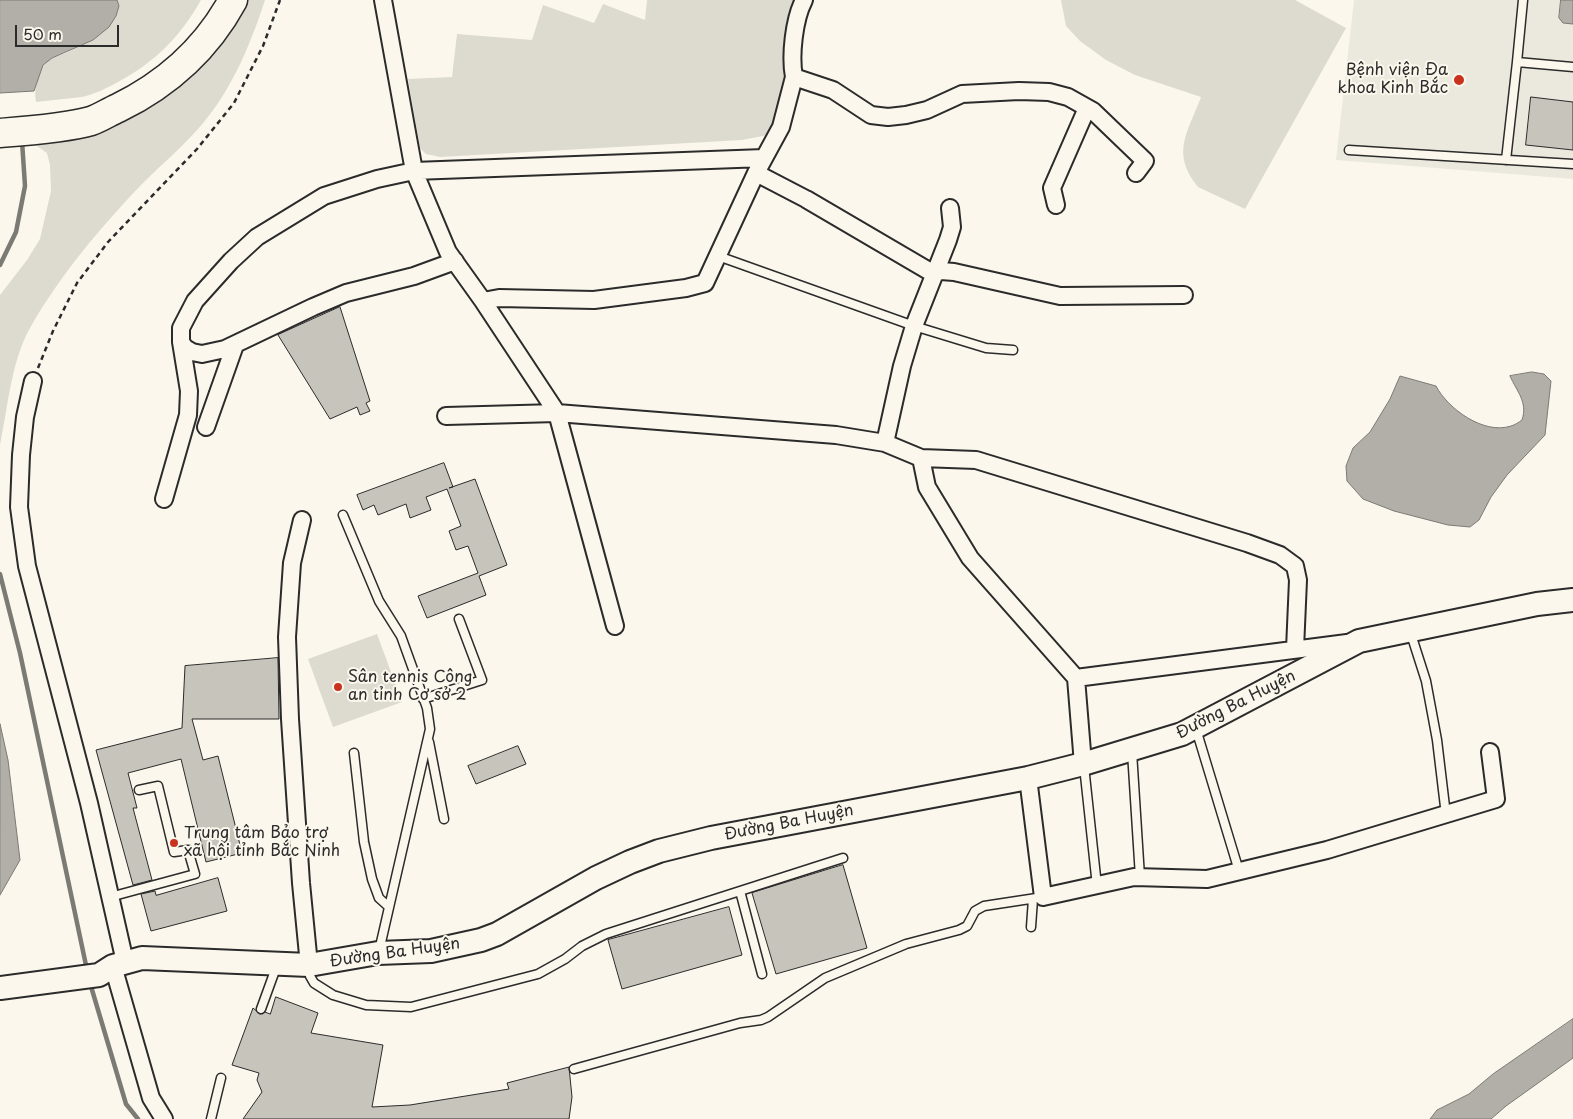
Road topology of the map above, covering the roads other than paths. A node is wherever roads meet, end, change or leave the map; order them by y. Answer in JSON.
{"nodes":[{"id":1,"x":213,"y":0,"type":"edge"},
{"id":2,"x":233,"y":0,"type":"edge"},
{"id":3,"x":383,"y":0,"type":"edge"},
{"id":4,"x":804,"y":0,"type":"edge"},
{"id":5,"x":1523,"y":0,"type":"edge"},
{"id":6,"x":1517,"y":62,"type":"junction"},
{"id":7,"x":1573,"y":67,"type":"edge"},
{"id":8,"x":794,"y":77,"type":"junction"},
{"id":9,"x":1087,"y":108,"type":"junction"},
{"id":10,"x":0,"y":114,"type":"edge"},
{"id":11,"x":0,"y":133,"type":"edge"},
{"id":12,"x":1348,"y":150,"type":"dead end"},
{"id":13,"x":764,"y":158,"type":"junction"},
{"id":14,"x":1506,"y":160,"type":"junction"},
{"id":15,"x":1573,"y":164,"type":"edge"},
{"id":16,"x":414,"y":171,"type":"junction"},
{"id":17,"x":756,"y":173,"type":"junction"},
{"id":18,"x":1136,"y":173,"type":"dead end"},
{"id":19,"x":1056,"y":205,"type":"dead end"},
{"id":20,"x":950,"y":208,"type":"dead end"},
{"id":21,"x":718,"y":256,"type":"junction"},
{"id":22,"x":455,"y":261,"type":"junction"},
{"id":23,"x":934,"y":274,"type":"junction"},
{"id":24,"x":1184,"y":295,"type":"dead end"},
{"id":25,"x":483,"y":301,"type":"junction"},
{"id":26,"x":914,"y":326,"type":"junction"},
{"id":27,"x":181,"y":342,"type":"junction"},
{"id":28,"x":235,"y":345,"type":"junction"},
{"id":29,"x":1013,"y":350,"type":"dead end"},
{"id":30,"x":33,"y":381,"type":"road end"},
{"id":31,"x":557,"y":413,"type":"junction"},
{"id":32,"x":446,"y":416,"type":"dead end"},
{"id":33,"x":206,"y":427,"type":"dead end"},
{"id":34,"x":885,"y":443,"type":"junction"},
{"id":35,"x":921,"y":458,"type":"junction"},
{"id":36,"x":164,"y":499,"type":"dead end"},
{"id":37,"x":343,"y":515,"type":"dead end"},
{"id":38,"x":302,"y":520,"type":"dead end"},
{"id":39,"x":1573,"y":600,"type":"edge"},
{"id":40,"x":459,"y":619,"type":"dead end"},
{"id":41,"x":615,"y":626,"type":"dead end"},
{"id":42,"x":1410,"y":630,"type":"junction"},
{"id":43,"x":1359,"y":641,"type":"junction"},
{"id":44,"x":1296,"y":649,"type":"junction"},
{"id":45,"x":1076,"y":678,"type":"junction"},
{"id":46,"x":424,"y":699,"type":"junction"},
{"id":47,"x":1195,"y":728,"type":"junction"},
{"id":48,"x":429,"y":738,"type":"junction"},
{"id":49,"x":1131,"y":750,"type":"junction"},
{"id":50,"x":1490,"y":752,"type":"dead end"},
{"id":51,"x":354,"y":753,"type":"dead end"},
{"id":52,"x":1083,"y":764,"type":"junction"},
{"id":53,"x":1028,"y":778,"type":"junction"},
{"id":54,"x":139,"y":790,"type":"dead end"},
{"id":55,"x":1446,"y":815,"type":"junction"},
{"id":56,"x":444,"y":819,"type":"dead end"},
{"id":57,"x":843,"y":858,"type":"dead end"},
{"id":58,"x":1239,"y":871,"type":"junction"},
{"id":59,"x":1140,"y":878,"type":"junction"},
{"id":60,"x":1097,"y":886,"type":"junction"},
{"id":61,"x":740,"y":891,"type":"junction"},
{"id":62,"x":110,"y":897,"type":"junction"},
{"id":63,"x":1038,"y":898,"type":"junction"},
{"id":64,"x":389,"y":907,"type":"junction"},
{"id":65,"x":1032,"y":927,"type":"dead end"},
{"id":66,"x":378,"y":953,"type":"junction"},
{"id":67,"x":278,"y":964,"type":"junction"},
{"id":68,"x":309,"y":965,"type":"junction"},
{"id":69,"x":113,"y":967,"type":"junction"},
{"id":70,"x":762,"y":974,"type":"dead end"},
{"id":71,"x":0,"y":988,"type":"edge"},
{"id":72,"x":261,"y":1009,"type":"dead end"},
{"id":73,"x":574,"y":1069,"type":"dead end"},
{"id":74,"x":222,"y":1078,"type":"dead end"},
{"id":75,"x":164,"y":1119,"type":"edge"},
{"id":76,"x":211,"y":1119,"type":"edge"}],
"edges":[{"from":1,"to":10,"type":"highway"},
{"from":2,"to":11,"type":"highway"},
{"from":3,"to":16,"type":"street"},
{"from":4,"to":8,"type":"street"},
{"from":5,"to":6,"type":"lane"},
{"from":6,"to":7,"type":"lane"},
{"from":6,"to":14,"type":"lane"},
{"from":8,"to":9,"type":"street"},
{"from":8,"to":13,"type":"street"},
{"from":9,"to":18,"type":"street"},
{"from":9,"to":19,"type":"street"},
{"from":12,"to":14,"type":"lane"},
{"from":13,"to":16,"type":"street"},
{"from":13,"to":17,"type":"street"},
{"from":14,"to":15,"type":"lane"},
{"from":16,"to":22,"type":"street"},
{"from":16,"to":27,"type":"street"},
{"from":17,"to":21,"type":"street"},
{"from":17,"to":23,"type":"street"},
{"from":20,"to":23,"type":"street"},
{"from":21,"to":25,"type":"street"},
{"from":21,"to":26,"type":"lane"},
{"from":22,"to":25,"type":"street"},
{"from":22,"to":28,"type":"street"},
{"from":23,"to":24,"type":"street"},
{"from":23,"to":26,"type":"street"},
{"from":25,"to":31,"type":"street"},
{"from":26,"to":29,"type":"lane"},
{"from":26,"to":34,"type":"street"},
{"from":27,"to":28,"type":"street"},
{"from":27,"to":36,"type":"street"},
{"from":28,"to":33,"type":"street"},
{"from":30,"to":62,"type":"street"},
{"from":31,"to":32,"type":"street"},
{"from":31,"to":34,"type":"street"},
{"from":31,"to":41,"type":"street"},
{"from":34,"to":35,"type":"street"},
{"from":35,"to":44,"type":"street"},
{"from":35,"to":45,"type":"street"},
{"from":37,"to":46,"type":"lane"},
{"from":38,"to":68,"type":"street"},
{"from":39,"to":42,"type":"street","name":"Đường Ba Huyện"},
{"from":40,"to":46,"type":"lane"},
{"from":42,"to":43,"type":"street","name":"Đường Ba Huyện"},
{"from":42,"to":55,"type":"lane"},
{"from":43,"to":44,"type":"street"},
{"from":43,"to":47,"type":"street","name":"Đường Ba Huyện"},
{"from":44,"to":45,"type":"street"},
{"from":45,"to":52,"type":"street"},
{"from":46,"to":48,"type":"lane"},
{"from":47,"to":49,"type":"street","name":"Đường Ba Huyện"},
{"from":47,"to":58,"type":"lane"},
{"from":48,"to":56,"type":"lane"},
{"from":48,"to":64,"type":"lane"},
{"from":49,"to":52,"type":"street","name":"Đường Ba Huyện"},
{"from":49,"to":59,"type":"lane"},
{"from":50,"to":55,"type":"street"},
{"from":51,"to":64,"type":"lane"},
{"from":52,"to":53,"type":"street","name":"Đường Ba Huyện"},
{"from":52,"to":60,"type":"lane"},
{"from":53,"to":63,"type":"street"},
{"from":53,"to":66,"type":"street","name":"Đường Ba Huyện"},
{"from":54,"to":62,"type":"lane"},
{"from":55,"to":58,"type":"street"},
{"from":57,"to":61,"type":"lane"},
{"from":58,"to":59,"type":"street"},
{"from":59,"to":60,"type":"street"},
{"from":60,"to":63,"type":"street"},
{"from":61,"to":68,"type":"lane"},
{"from":61,"to":70,"type":"lane"},
{"from":62,"to":69,"type":"street"},
{"from":63,"to":65,"type":"lane"},
{"from":63,"to":73,"type":"lane"},
{"from":64,"to":66,"type":"lane"},
{"from":66,"to":68,"type":"street","name":"Đường Ba Huyện"},
{"from":67,"to":68,"type":"street","name":"Đường Ba Huyện"},
{"from":67,"to":69,"type":"street","name":"Đường Ba Huyện"},
{"from":67,"to":72,"type":"lane"},
{"from":69,"to":71,"type":"street","name":"Đường Ba Huyện"},
{"from":69,"to":75,"type":"street"},
{"from":74,"to":76,"type":"lane"}]}
